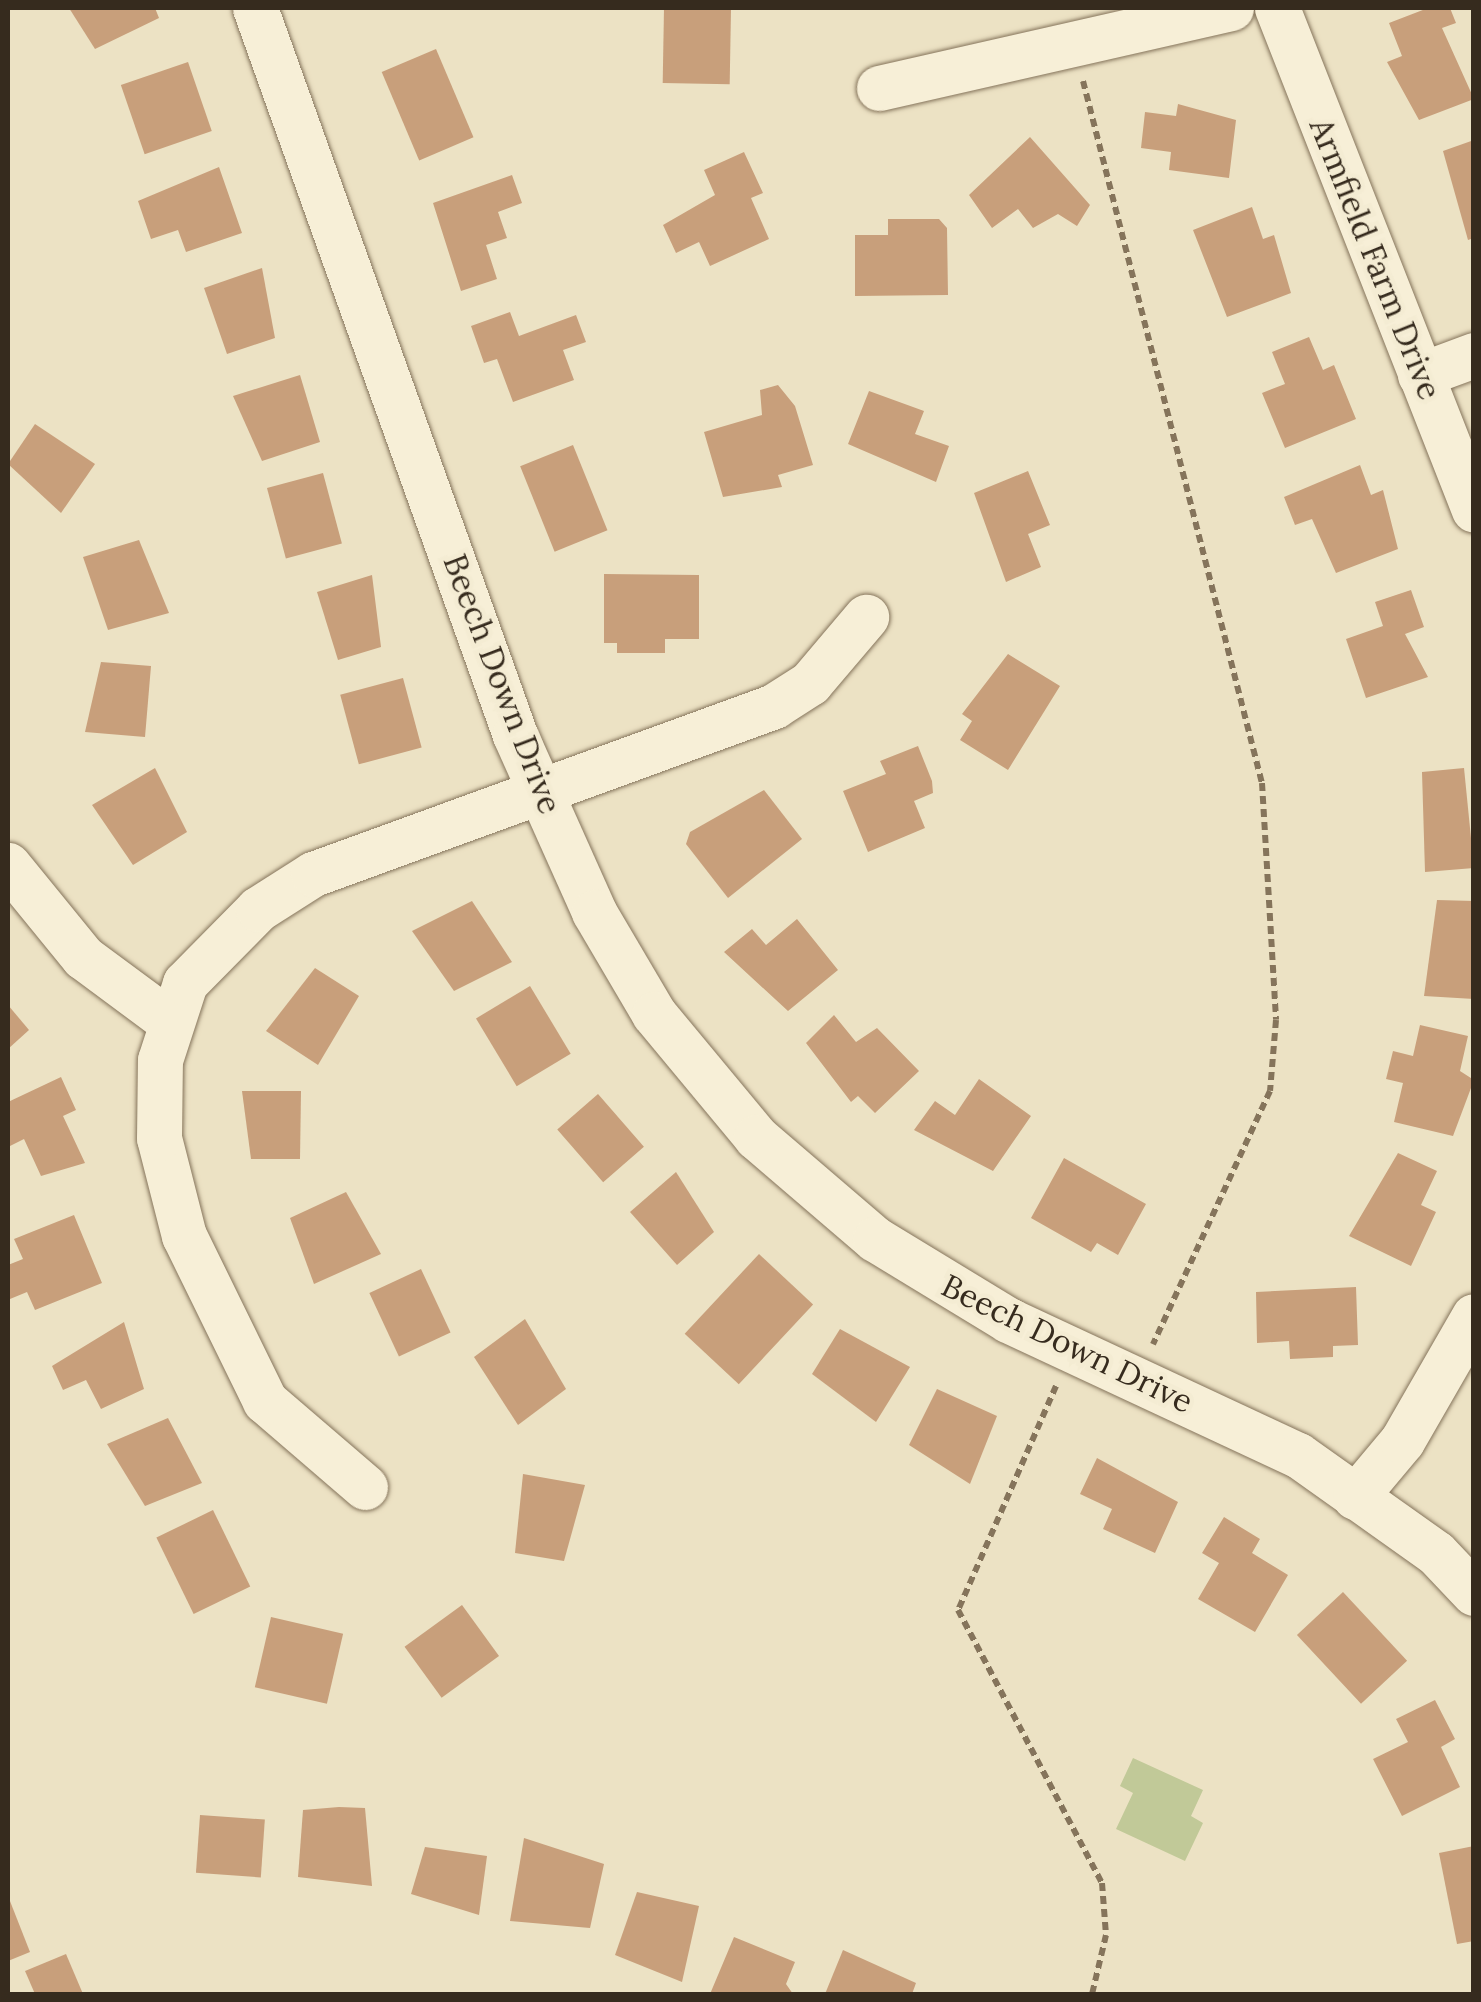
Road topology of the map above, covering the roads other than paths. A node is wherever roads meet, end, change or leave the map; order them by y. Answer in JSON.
{"nodes":[{"id":1,"x":255,"y":8,"type":"edge"},
{"id":2,"x":1230,"y":8,"type":"edge"},
{"id":3,"x":1277,"y":8,"type":"edge"},
{"id":4,"x":878,"y":88,"type":"dead end"},
{"id":5,"x":1474,"y":355,"type":"edge"},
{"id":6,"x":1420,"y":374,"type":"junction"},
{"id":7,"x":1474,"y":510,"type":"edge"},
{"id":8,"x":866,"y":617,"type":"dead end"},
{"id":9,"x":540,"y":792,"type":"junction"},
{"id":10,"x":8,"y":865,"type":"edge"},
{"id":11,"x":168,"y":1020,"type":"junction"},
{"id":12,"x":1474,"y":1316,"type":"edge"},
{"id":13,"x":365,"y":1487,"type":"dead end"},
{"id":14,"x":1355,"y":1497,"type":"junction"},
{"id":15,"x":1474,"y":1594,"type":"edge"}],
"edges":[{"from":1,"to":9,"type":"street","name":"Beech Down Drive"},
{"from":2,"to":4,"type":"street"},
{"from":3,"to":6,"type":"street","name":"Armfield Farm Drive"},
{"from":5,"to":6,"type":"street"},
{"from":6,"to":7,"type":"street","name":"Armfield Farm Drive"},
{"from":8,"to":9,"type":"street"},
{"from":9,"to":11,"type":"street"},
{"from":9,"to":14,"type":"street","name":"Beech Down Drive"},
{"from":10,"to":11,"type":"street"},
{"from":11,"to":13,"type":"street"},
{"from":12,"to":14,"type":"street"},
{"from":14,"to":15,"type":"street","name":"Beech Down Drive"}]}
